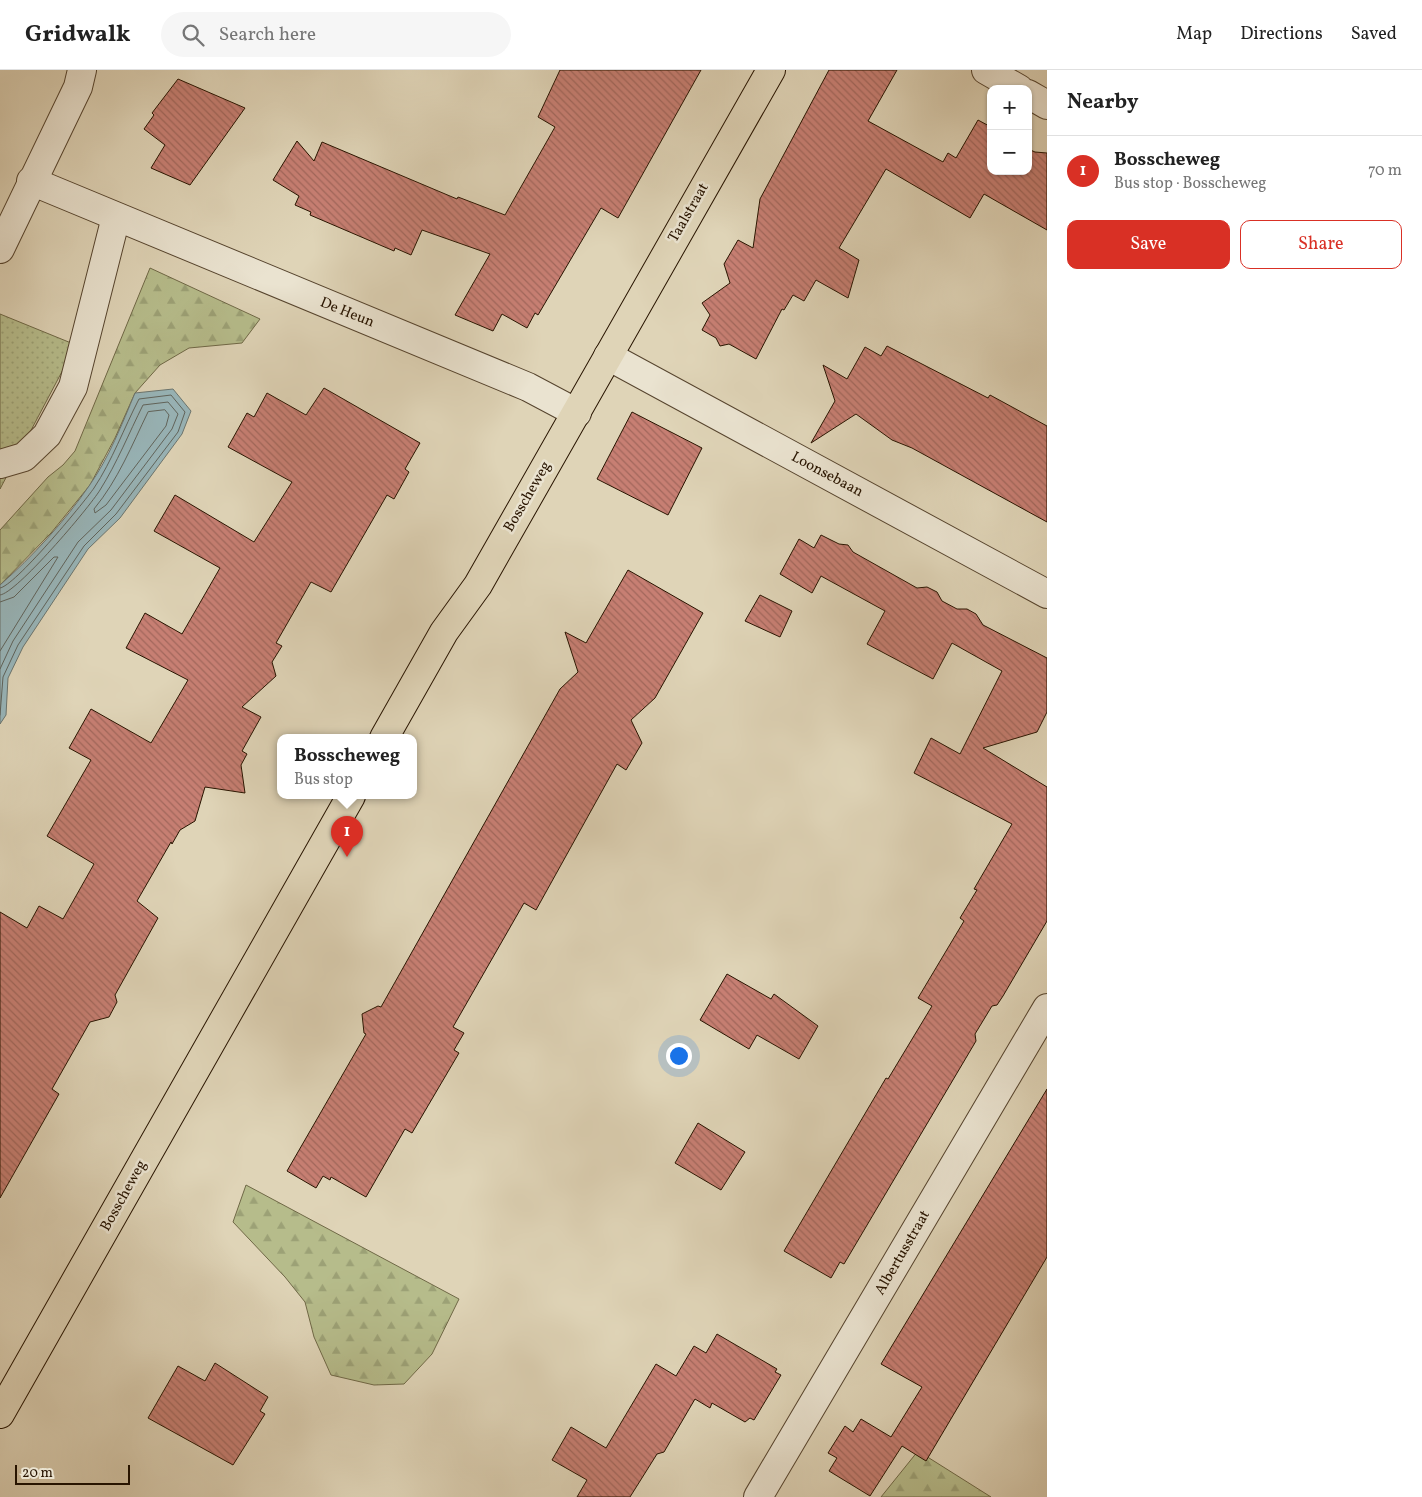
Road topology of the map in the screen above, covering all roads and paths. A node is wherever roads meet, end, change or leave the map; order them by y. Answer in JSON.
{"nodes":[{"id":1,"x":771,"y":70,"type":"edge"},
{"id":2,"x":986,"y":70,"type":"edge"},
{"id":3,"x":85,"y":76,"type":"edge"},
{"id":4,"x":1011,"y":85,"type":"edge"},
{"id":5,"x":1032,"y":96,"type":"edge"},
{"id":6,"x":1047,"y":105,"type":"edge"},
{"id":7,"x":31,"y":181,"type":"junction"},
{"id":8,"x":116,"y":217,"type":"junction"},
{"id":9,"x":0,"y":249,"type":"edge"},
{"id":10,"x":608,"y":356,"type":"junction"},
{"id":11,"x":577,"y":413,"type":"junction"},
{"id":12,"x":0,"y":464,"type":"edge"},
{"id":13,"x":1047,"y":594,"type":"edge"},
{"id":14,"x":386,"y":734,"type":"edge"},
{"id":15,"x":349,"y":799,"type":"edge"},
{"id":16,"x":1047,"y":1008,"type":"edge"},
{"id":17,"x":0,"y":1414,"type":"edge"},
{"id":18,"x":758,"y":1497,"type":"edge"}],
"edges":[{"from":1,"to":10,"type":"main road","name":"Taalstraat"},
{"from":2,"to":4,"type":"street"},
{"from":3,"to":7,"type":"street"},
{"from":5,"to":6,"type":"street"},
{"from":7,"to":8,"type":"street","name":"De Heun"},
{"from":7,"to":9,"type":"street"},
{"from":8,"to":11,"type":"street","name":"De Heun"},
{"from":8,"to":12,"type":"street"},
{"from":10,"to":11,"type":"main road","name":"Bosscheweg"},
{"from":10,"to":13,"type":"street","name":"Loonsebaan"},
{"from":11,"to":14,"type":"main road","name":"Bosscheweg"},
{"from":15,"to":17,"type":"main road","name":"Bosscheweg"},
{"from":16,"to":18,"type":"street","name":"Albertusstraat"}]}
